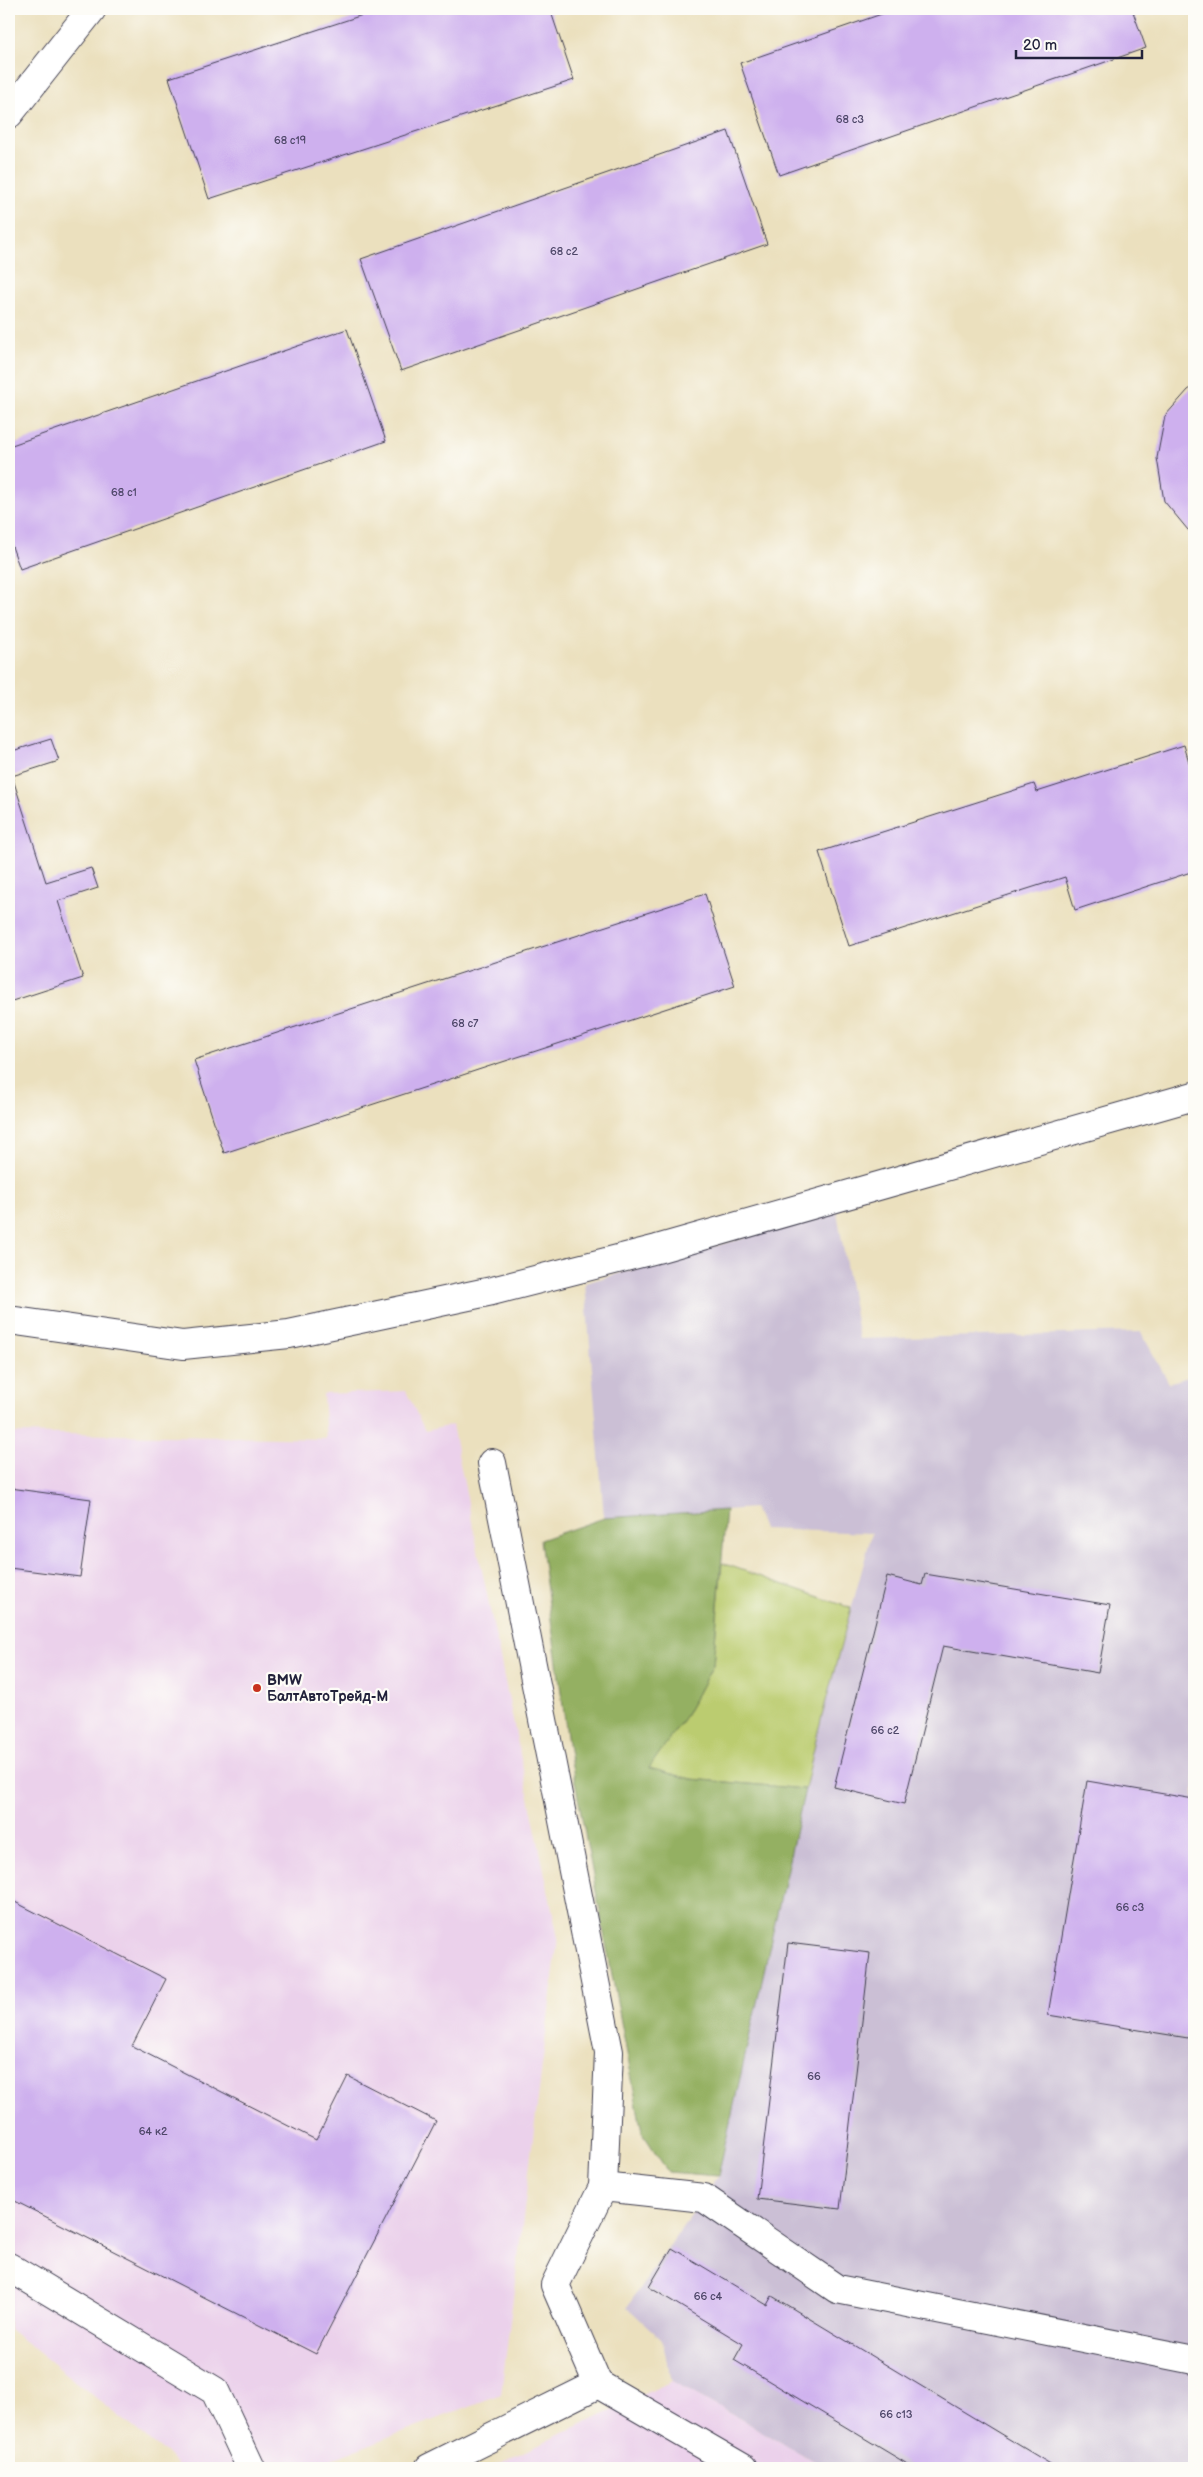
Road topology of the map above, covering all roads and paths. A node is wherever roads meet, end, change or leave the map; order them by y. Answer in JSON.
{"nodes":[{"id":1,"x":92,"y":9,"type":"edge"},
{"id":2,"x":9,"y":114,"type":"edge"},
{"id":3,"x":1194,"y":1096,"type":"edge"},
{"id":4,"x":9,"y":1320,"type":"edge"},
{"id":5,"x":492,"y":1463,"type":"dead end"},
{"id":6,"x":603,"y":2187,"type":"junction"},
{"id":7,"x":9,"y":2268,"type":"edge"},
{"id":8,"x":1194,"y":2360,"type":"edge"},
{"id":9,"x":598,"y":2384,"type":"junction"},
{"id":10,"x":251,"y":2468,"type":"edge"},
{"id":11,"x":429,"y":2468,"type":"edge"},
{"id":12,"x":744,"y":2468,"type":"edge"}],
"edges":[{"from":1,"to":2,"type":"street"},
{"from":3,"to":4,"type":"street"},
{"from":5,"to":6,"type":"street"},
{"from":6,"to":8,"type":"street"},
{"from":6,"to":9,"type":"street"},
{"from":7,"to":10,"type":"street"},
{"from":9,"to":11,"type":"street"},
{"from":9,"to":12,"type":"street"}]}
